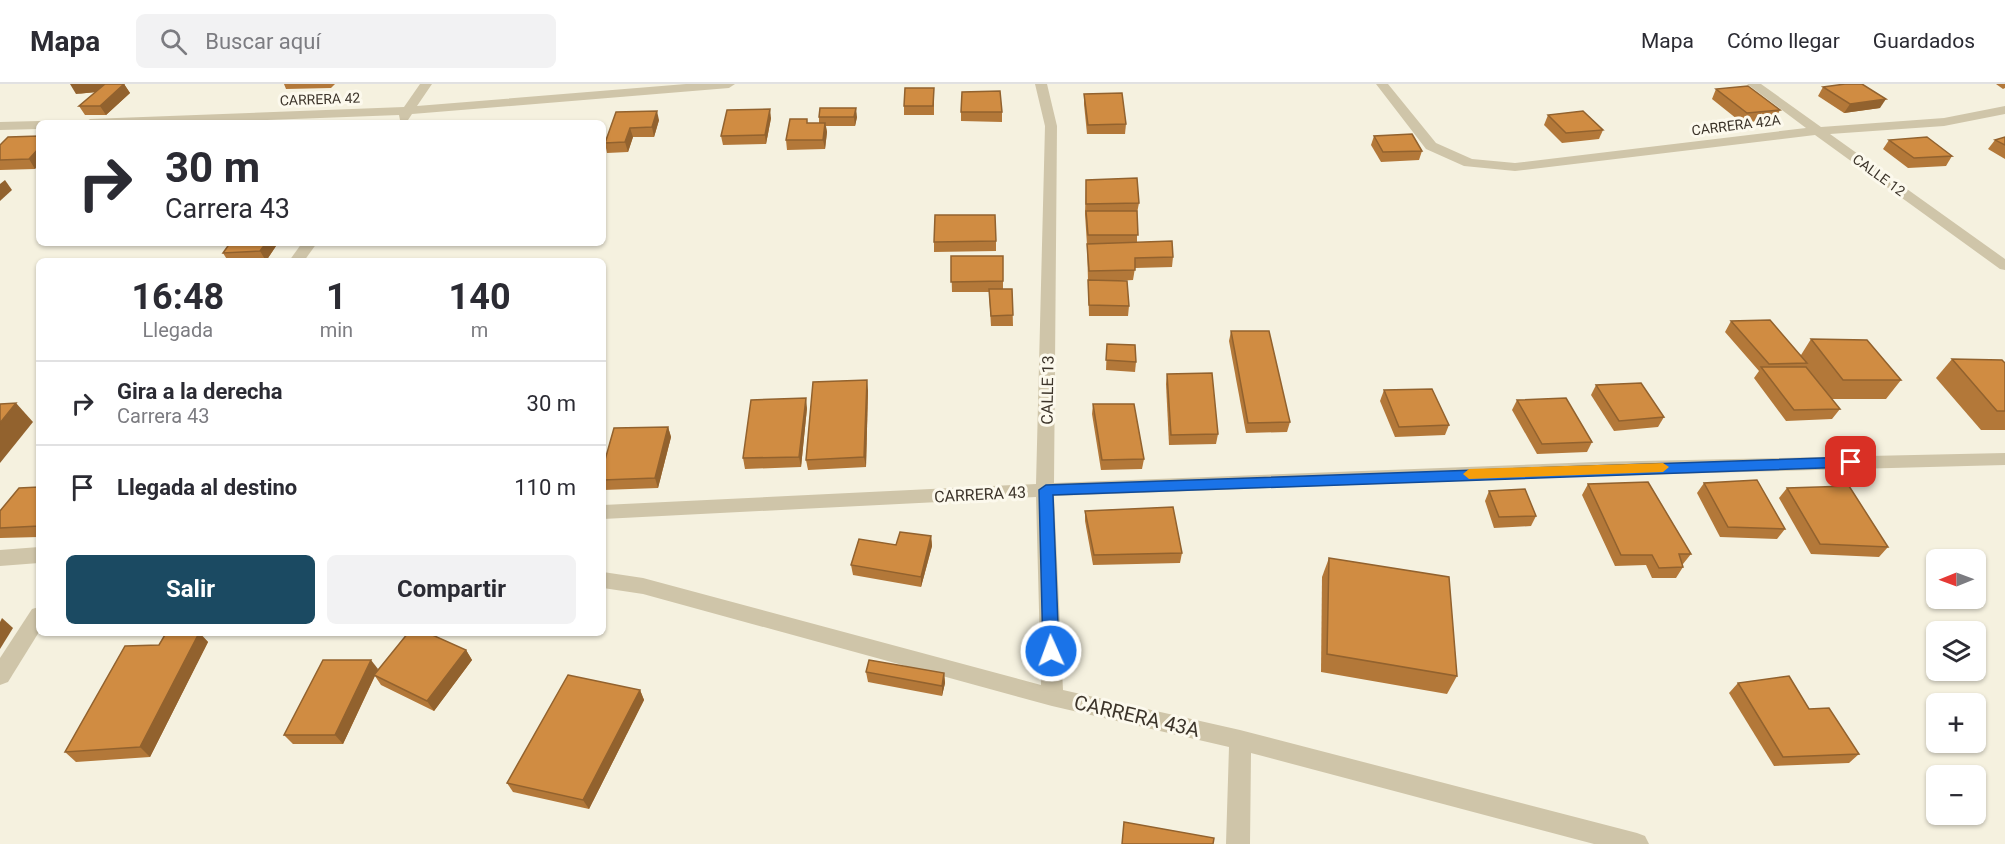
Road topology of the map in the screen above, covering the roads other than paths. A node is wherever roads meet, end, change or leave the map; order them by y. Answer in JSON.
{"nodes":[{"id":1,"x":426,"y":84,"type":"edge"},
{"id":2,"x":729,"y":84,"type":"edge"},
{"id":3,"x":1041,"y":84,"type":"edge"},
{"id":4,"x":1382,"y":84,"type":"edge"},
{"id":5,"x":1753,"y":84,"type":"edge"},
{"id":6,"x":2005,"y":110,"type":"edge"},
{"id":7,"x":408,"y":111,"type":"junction"},
{"id":8,"x":170,"y":120,"type":"edge"},
{"id":9,"x":401,"y":120,"type":"edge"},
{"id":10,"x":36,"y":125,"type":"edge"},
{"id":11,"x":0,"y":126,"type":"edge"},
{"id":12,"x":1818,"y":131,"type":"junction"},
{"id":13,"x":308,"y":246,"type":"edge"},
{"id":14,"x":298,"y":258,"type":"edge"},
{"id":15,"x":2005,"y":266,"type":"edge"},
{"id":16,"x":2005,"y":459,"type":"edge"},
{"id":17,"x":1046,"y":490,"type":"junction"},
{"id":18,"x":606,"y":512,"type":"edge"},
{"id":19,"x":36,"y":555,"type":"edge"},
{"id":20,"x":0,"y":558,"type":"edge"},
{"id":21,"x":606,"y":580,"type":"edge"},
{"id":22,"x":36,"y":620,"type":"edge"},
{"id":23,"x":0,"y":676,"type":"edge"},
{"id":24,"x":1052,"y":697,"type":"junction"},
{"id":25,"x":1240,"y":740,"type":"junction"},
{"id":26,"x":1238,"y":844,"type":"edge"},
{"id":27,"x":1637,"y":844,"type":"edge"}],
"edges":[{"from":1,"to":7,"type":"street"},
{"from":2,"to":7,"type":"street","name":"CARRERA 42"},
{"from":3,"to":17,"type":"street","name":"CALLE 13"},
{"from":4,"to":12,"type":"street","name":"CARRERA 42A"},
{"from":5,"to":12,"type":"street","name":"CALLE 12"},
{"from":6,"to":12,"type":"street","name":"CARRERA 42A"},
{"from":7,"to":8,"type":"street","name":"CARRERA 42"},
{"from":7,"to":9,"type":"street"},
{"from":10,"to":11,"type":"street"},
{"from":12,"to":15,"type":"street","name":"CALLE 12"},
{"from":13,"to":14,"type":"street"},
{"from":16,"to":17,"type":"street","name":"CARRERA 43"},
{"from":17,"to":18,"type":"street","name":"CARRERA 43"},
{"from":17,"to":24,"type":"street","name":"CALLE 13"},
{"from":19,"to":20,"type":"street"},
{"from":21,"to":24,"type":"street","name":"CARRERA 43A"},
{"from":22,"to":23,"type":"street"},
{"from":24,"to":25,"type":"street","name":"CARRERA 43A"},
{"from":25,"to":26,"type":"street"},
{"from":25,"to":27,"type":"street","name":"CARRERA 43A"}]}
